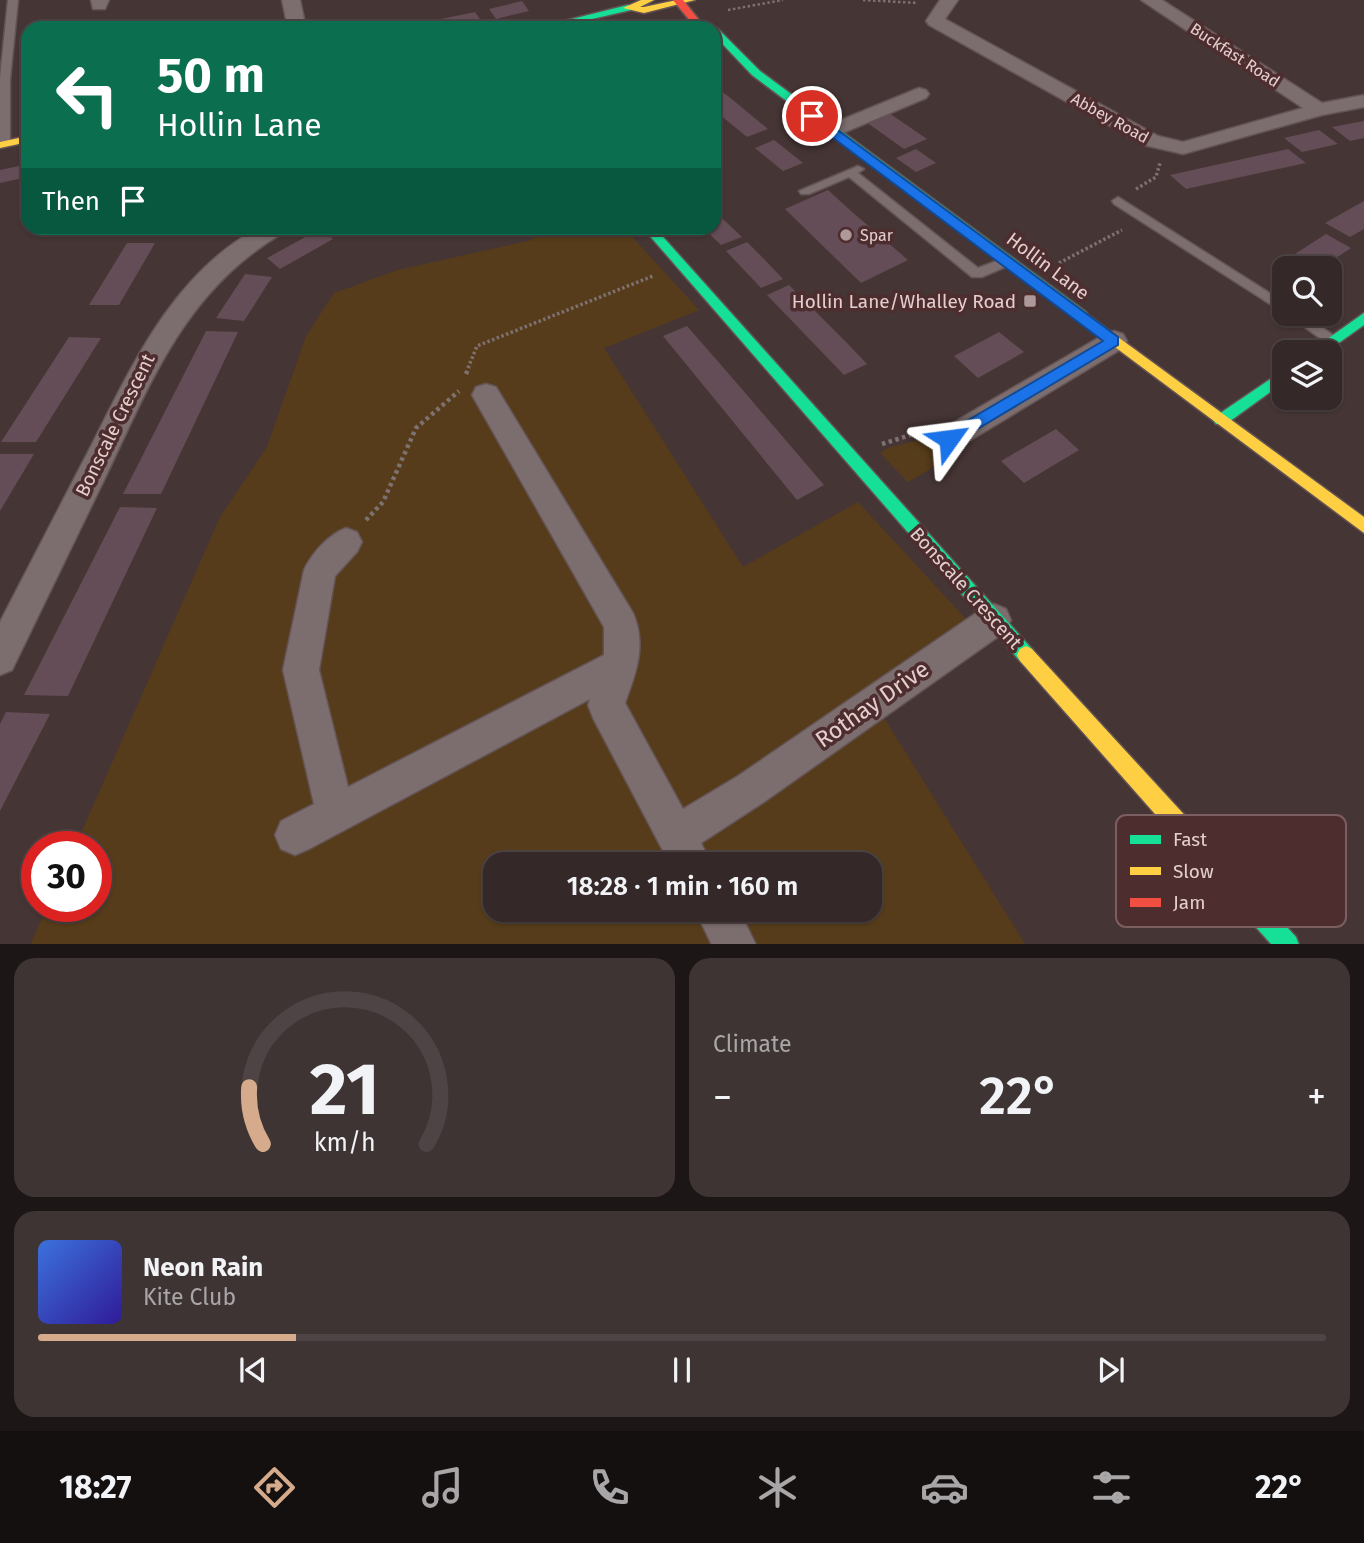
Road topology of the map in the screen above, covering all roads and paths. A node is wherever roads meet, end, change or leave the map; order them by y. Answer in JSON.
{"nodes":[{"id":1,"x":13,"y":0,"type":"edge"},
{"id":2,"x":291,"y":0,"type":"edge"},
{"id":3,"x":649,"y":0,"type":"edge"},
{"id":4,"x":783,"y":0,"type":"edge"},
{"id":5,"x":863,"y":0,"type":"edge"},
{"id":6,"x":1150,"y":0,"type":"edge"},
{"id":7,"x":683,"y":1,"type":"edge"},
{"id":8,"x":947,"y":2,"type":"edge"},
{"id":9,"x":708,"y":6,"type":"edge"},
{"id":10,"x":628,"y":8,"type":"junction"},
{"id":11,"x":295,"y":21,"type":"edge"},
{"id":12,"x":571,"y":21,"type":"edge"},
{"id":13,"x":696,"y":21,"type":"edge"},
{"id":14,"x":719,"y":21,"type":"edge"},
{"id":15,"x":721,"y":37,"type":"edge"},
{"id":16,"x":919,"y":94,"type":"dead end"},
{"id":17,"x":1364,"y":101,"type":"edge"},
{"id":18,"x":1319,"y":110,"type":"junction"},
{"id":19,"x":831,"y":131,"type":"junction"},
{"id":20,"x":21,"y":140,"type":"edge"},
{"id":21,"x":2,"y":144,"type":"edge"},
{"id":22,"x":1166,"y":145,"type":"junction"},
{"id":23,"x":873,"y":162,"type":"junction"},
{"id":24,"x":850,"y":172,"type":"junction"},
{"id":25,"x":805,"y":191,"type":"dead end"},
{"id":26,"x":1118,"y":201,"type":"joint"},
{"id":27,"x":1144,"y":218,"type":"junction"},
{"id":28,"x":264,"y":235,"type":"edge"},
{"id":29,"x":656,"y":235,"type":"edge"},
{"id":30,"x":1007,"y":261,"type":"junction"},
{"id":31,"x":683,"y":264,"type":"junction"},
{"id":32,"x":1030,"y":279,"type":"junction"},
{"id":33,"x":1272,"y":300,"type":"edge"},
{"id":34,"x":1364,"y":318,"type":"edge"},
{"id":35,"x":1312,"y":326,"type":"edge"},
{"id":36,"x":1333,"y":340,"type":"joint"},
{"id":37,"x":1114,"y":341,"type":"junction"},
{"id":38,"x":477,"y":346,"type":"dead end"},
{"id":39,"x":1272,"y":384,"type":"edge"},
{"id":40,"x":473,"y":392,"type":"joint"},
{"id":41,"x":1221,"y":420,"type":"junction"},
{"id":42,"x":949,"y":439,"type":"joint"},
{"id":43,"x":854,"y":460,"type":"junction"},
{"id":44,"x":1364,"y":526,"type":"edge"},
{"id":45,"x":346,"y":541,"type":"joint"},
{"id":46,"x":994,"y":620,"type":"junction"},
{"id":47,"x":0,"y":658,"type":"edge"},
{"id":48,"x":622,"y":664,"type":"junction"},
{"id":49,"x":335,"y":813,"type":"junction"},
{"id":50,"x":1171,"y":815,"type":"edge"},
{"id":51,"x":295,"y":835,"type":"dead end"},
{"id":52,"x":684,"y":850,"type":"edge"},
{"id":53,"x":723,"y":922,"type":"edge"},
{"id":54,"x":1273,"y":927,"type":"edge"},
{"id":55,"x":735,"y":944,"type":"edge"},
{"id":56,"x":1288,"y":944,"type":"edge"}],
"edges":[{"from":1,"to":21,"type":"lane"},
{"from":2,"to":11,"type":"street"},
{"from":3,"to":10,"type":"street"},
{"from":4,"to":9,"type":"path"},
{"from":5,"to":8,"type":"path"},
{"from":6,"to":18,"type":"street","name":"Buckfast Road"},
{"from":7,"to":10,"type":"street"},
{"from":7,"to":13,"type":"street"},
{"from":8,"to":22,"type":"street","name":"Abbey Road"},
{"from":9,"to":14,"type":"street","name":"Hollin Lane"},
{"from":10,"to":12,"type":"street"},
{"from":15,"to":19,"type":"street","name":"Hollin Lane"},
{"from":16,"to":19,"type":"street"},
{"from":17,"to":18,"type":"street","name":"Abbey Road"},
{"from":18,"to":22,"type":"street","name":"Abbey Road"},
{"from":19,"to":23,"type":"street","name":"Hollin Lane"},
{"from":20,"to":21,"type":"street"},
{"from":22,"to":26,"type":"path"},
{"from":23,"to":24,"type":"lane"},
{"from":23,"to":30,"type":"street","name":"Hollin Lane"},
{"from":24,"to":25,"type":"lane"},
{"from":24,"to":30,"type":"lane"},
{"from":26,"to":27,"type":"lane"},
{"from":27,"to":32,"type":"path"},
{"from":27,"to":33,"type":"lane"},
{"from":28,"to":47,"type":"street","name":"Bonscale Crescent"},
{"from":29,"to":31,"type":"street","name":"Bonscale Crescent"},
{"from":30,"to":32,"type":"street","name":"Hollin Lane"},
{"from":31,"to":38,"type":"path"},
{"from":31,"to":43,"type":"street","name":"Bonscale Crescent"},
{"from":32,"to":37,"type":"street","name":"Hollin Lane"},
{"from":34,"to":36,"type":"street"},
{"from":35,"to":36,"type":"lane"},
{"from":37,"to":41,"type":"street","name":"Hollin Lane"},
{"from":37,"to":42,"type":"street"},
{"from":39,"to":41,"type":"street"},
{"from":40,"to":45,"type":"path"},
{"from":40,"to":48,"type":"street"},
{"from":41,"to":44,"type":"street","name":"Hollin Lane"},
{"from":42,"to":43,"type":"path"},
{"from":43,"to":46,"type":"street","name":"Bonscale Crescent"},
{"from":45,"to":49,"type":"street"},
{"from":46,"to":50,"type":"street","name":"Bonscale Crescent"},
{"from":46,"to":52,"type":"street","name":"Rothay Drive"},
{"from":48,"to":49,"type":"street"},
{"from":48,"to":52,"type":"street"},
{"from":49,"to":51,"type":"street"},
{"from":53,"to":55,"type":"street"},
{"from":54,"to":56,"type":"street","name":"Bonscale Crescent"}]}
